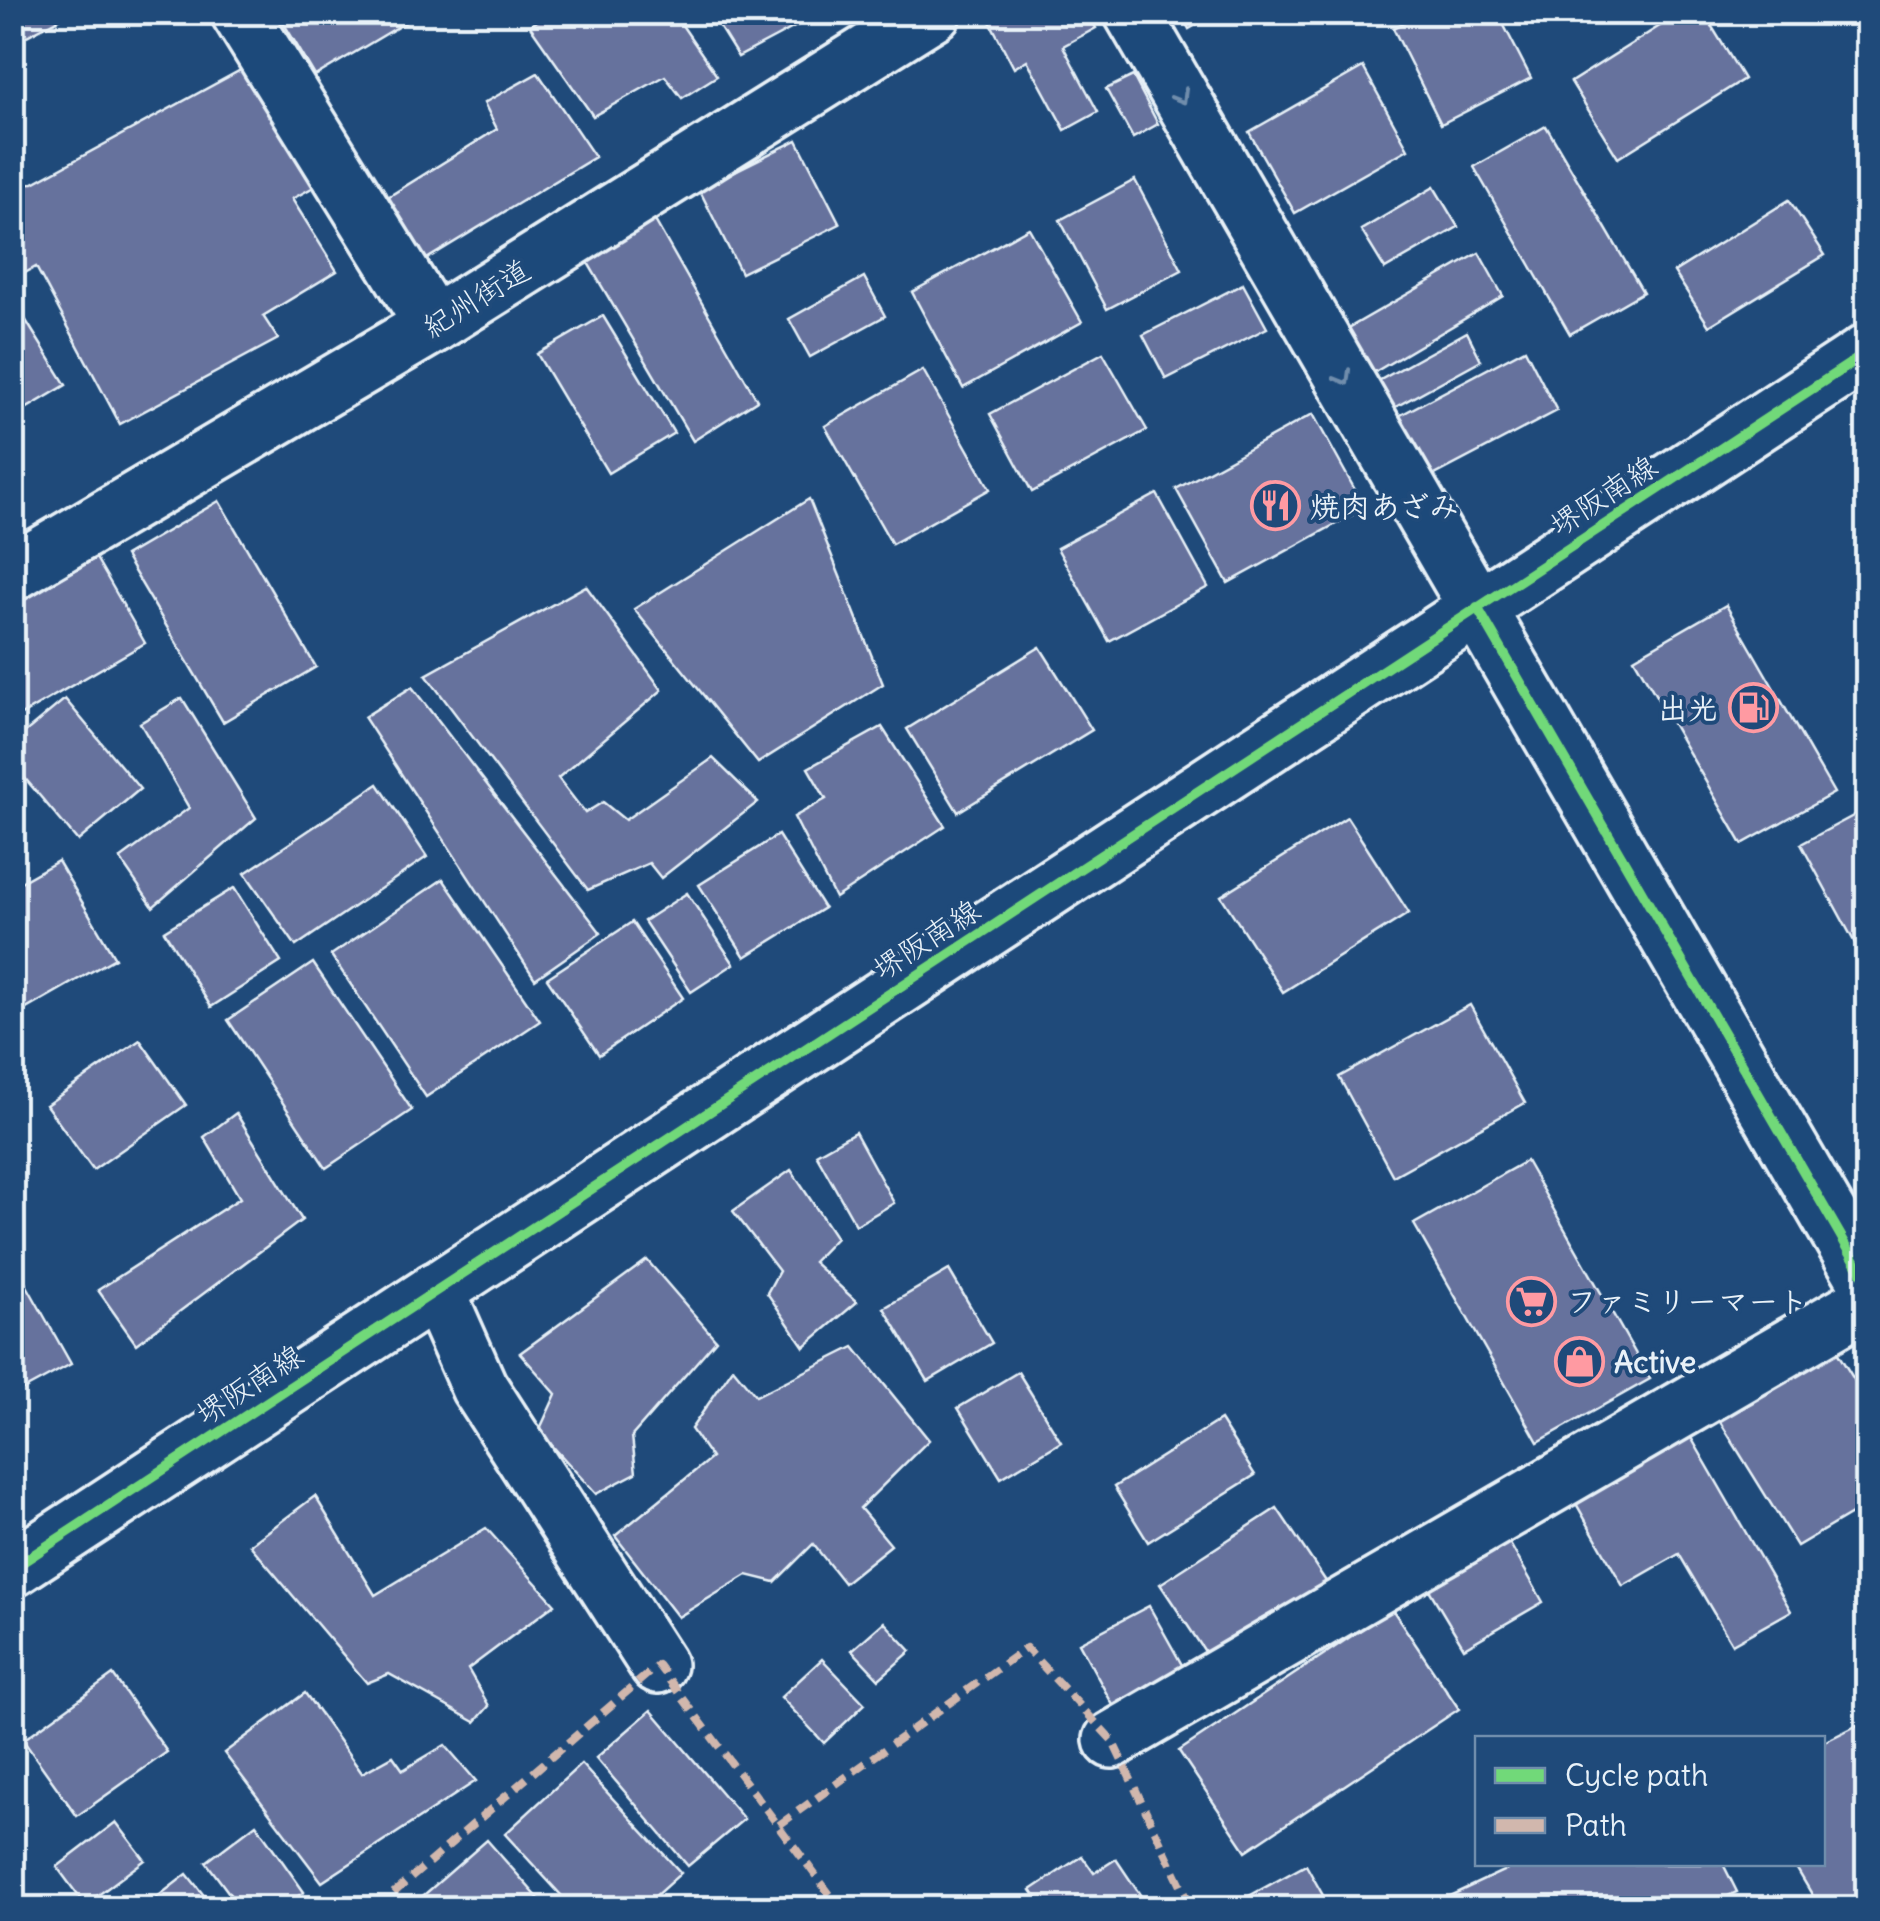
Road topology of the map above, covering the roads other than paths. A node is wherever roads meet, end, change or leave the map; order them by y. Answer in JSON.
{"nodes":[{"id":1,"x":239,"y":12,"type":"edge"},
{"id":2,"x":933,"y":12,"type":"edge"},
{"id":3,"x":1132,"y":12,"type":"edge"},
{"id":4,"x":433,"y":325,"type":"junction"},
{"id":5,"x":1868,"y":352,"type":"edge"},
{"id":6,"x":12,"y":573,"type":"edge"},
{"id":7,"x":1477,"y":607,"type":"junction"},
{"id":8,"x":1860,"y":1251,"type":"edge"},
{"id":9,"x":436,"y":1290,"type":"junction"},
{"id":10,"x":1868,"y":1302,"type":"edge"},
{"id":11,"x":12,"y":1569,"type":"edge"},
{"id":12,"x":658,"y":1665,"type":"dead end"},
{"id":13,"x":1112,"y":1740,"type":"dead end"}],
"edges":[{"from":1,"to":4,"type":"street"},
{"from":2,"to":4,"type":"street","name":"紀州街道"},
{"from":3,"to":7,"type":"street","one_way":true},
{"from":4,"to":6,"type":"street","name":"紀州街道"},
{"from":5,"to":7,"type":"street","name":"堺阪南線"},
{"from":7,"to":8,"type":"street"},
{"from":7,"to":9,"type":"street","name":"堺阪南線"},
{"from":9,"to":11,"type":"street","name":"堺阪南線"},
{"from":9,"to":12,"type":"street"},
{"from":10,"to":13,"type":"street"}]}
